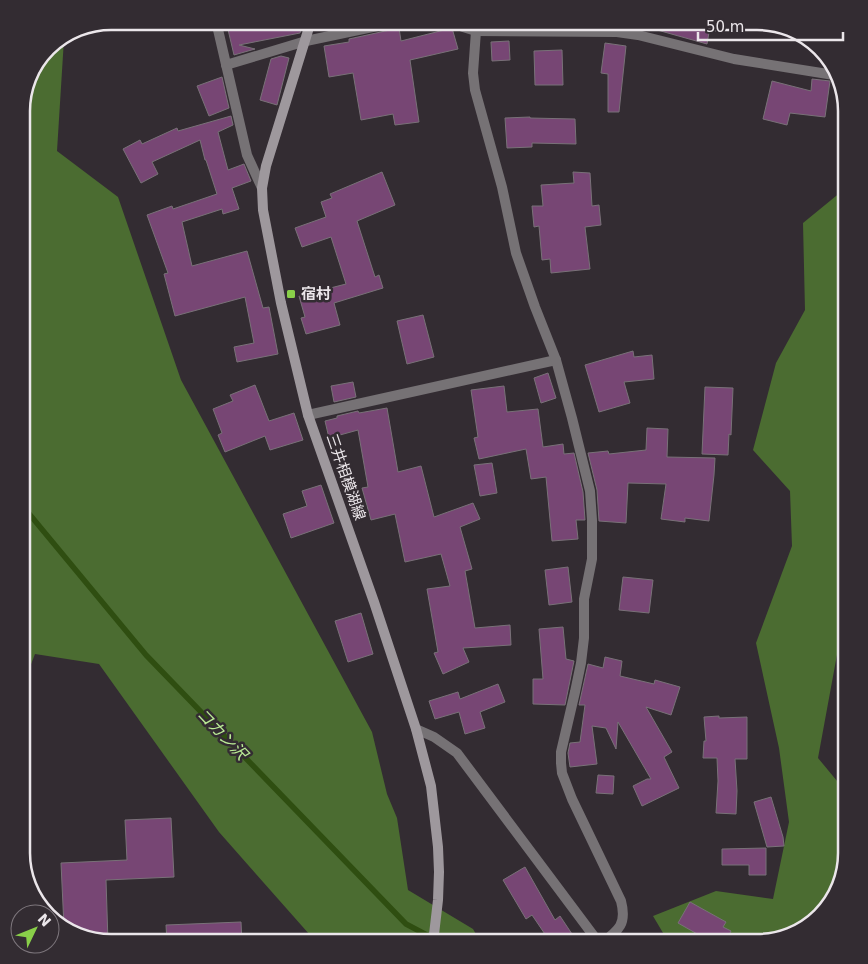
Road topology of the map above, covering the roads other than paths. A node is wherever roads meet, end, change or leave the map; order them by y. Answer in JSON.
{"nodes":[{"id":1,"x":218,"y":30,"type":"edge"},
{"id":2,"x":309,"y":30,"type":"edge"},
{"id":3,"x":358,"y":30,"type":"edge"},
{"id":4,"x":473,"y":30,"type":"edge"},
{"id":5,"x":476,"y":31,"type":"junction"},
{"id":6,"x":306,"y":41,"type":"junction"},
{"id":7,"x":226,"y":65,"type":"junction"},
{"id":8,"x":829,"y":74,"type":"edge"},
{"id":9,"x":262,"y":188,"type":"junction"},
{"id":10,"x":556,"y":360,"type":"junction"},
{"id":11,"x":308,"y":415,"type":"junction"},
{"id":12,"x":416,"y":729,"type":"junction"},
{"id":13,"x":434,"y":934,"type":"edge"},
{"id":14,"x":593,"y":934,"type":"edge"},
{"id":15,"x":613,"y":934,"type":"edge"}],
"edges":[{"from":1,"to":7,"type":"street"},
{"from":2,"to":6,"type":"main road","name":"三井相模湖線"},
{"from":3,"to":6,"type":"street"},
{"from":4,"to":5,"type":"street"},
{"from":5,"to":8,"type":"street"},
{"from":5,"to":10,"type":"street"},
{"from":6,"to":7,"type":"street"},
{"from":6,"to":9,"type":"main road","name":"三井相模湖線"},
{"from":7,"to":9,"type":"street"},
{"from":9,"to":11,"type":"main road","name":"三井相模湖線"},
{"from":10,"to":11,"type":"street"},
{"from":10,"to":15,"type":"street"},
{"from":11,"to":12,"type":"main road","name":"三井相模湖線"},
{"from":12,"to":13,"type":"main road","name":"三井相模湖線"},
{"from":12,"to":14,"type":"street"}]}
